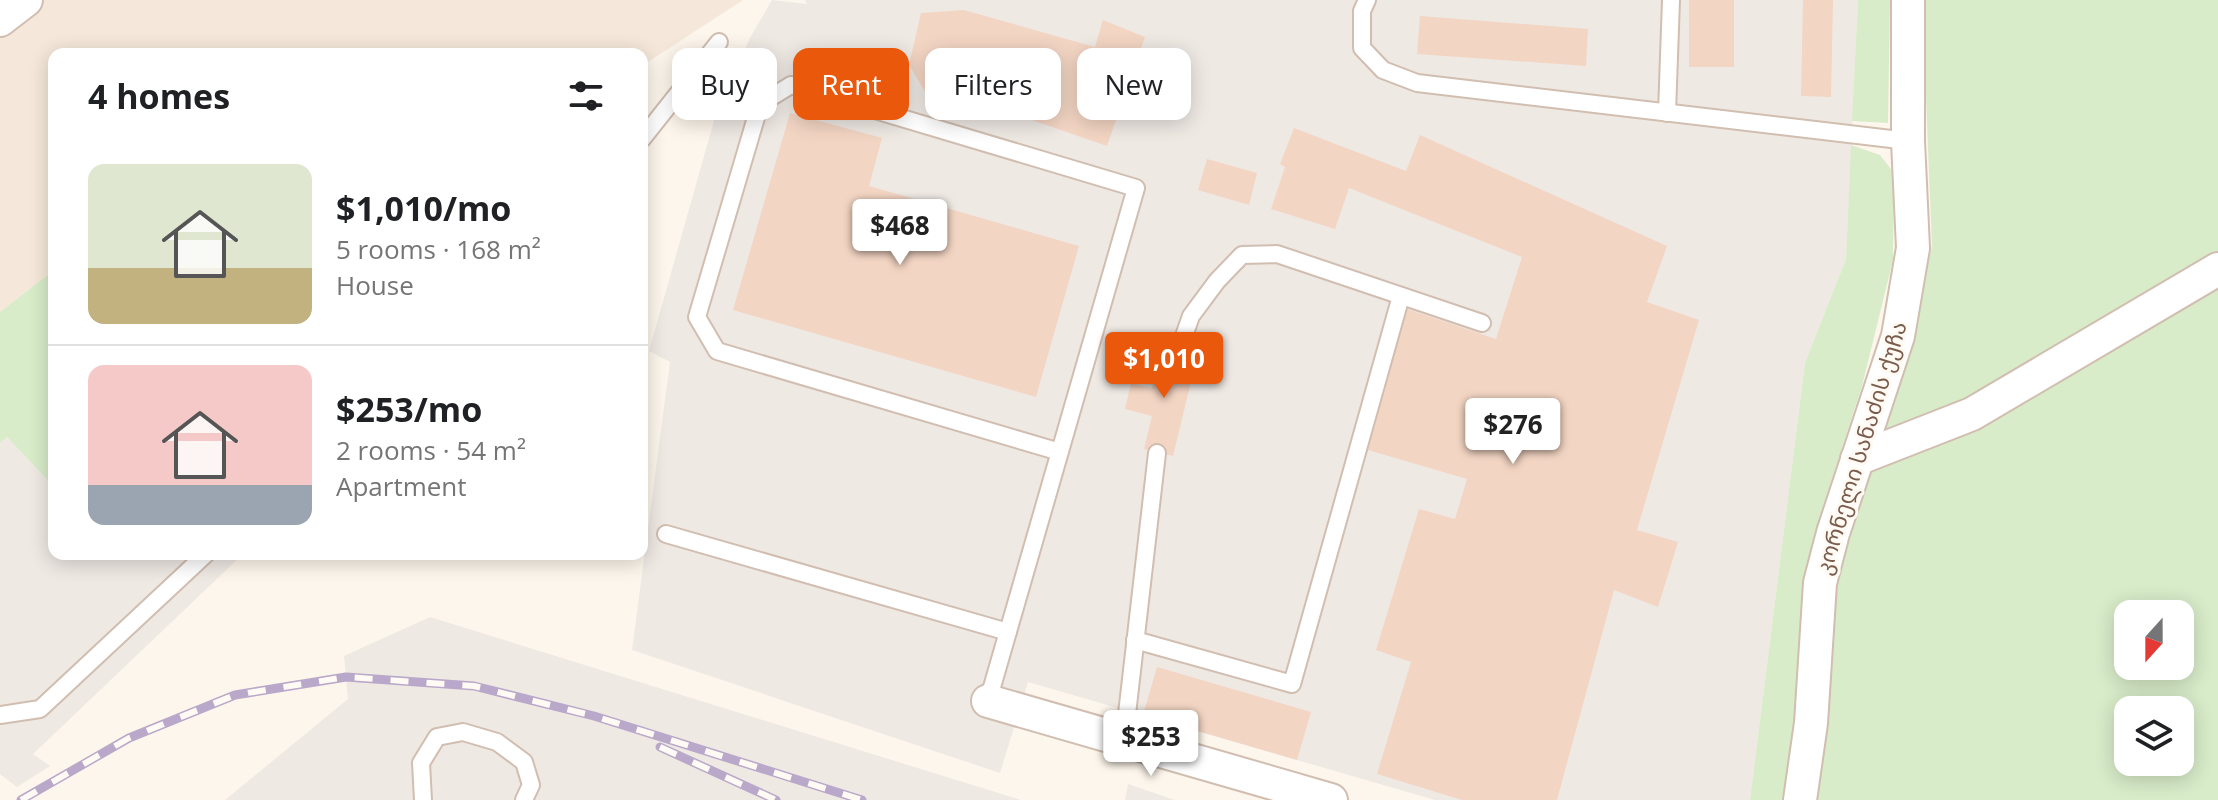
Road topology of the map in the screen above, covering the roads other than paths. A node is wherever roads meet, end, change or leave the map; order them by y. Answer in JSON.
{"nodes":[{"id":1,"x":26,"y":0,"type":"edge"},
{"id":2,"x":1367,"y":0,"type":"edge"},
{"id":3,"x":1671,"y":0,"type":"edge"},
{"id":4,"x":1908,"y":0,"type":"edge"},
{"id":5,"x":0,"y":20,"type":"edge"},
{"id":6,"x":719,"y":42,"type":"dead end"},
{"id":7,"x":1667,"y":113,"type":"junction"},
{"id":8,"x":648,"y":131,"type":"edge"},
{"id":9,"x":1908,"y":141,"type":"junction"},
{"id":10,"x":2218,"y":269,"type":"edge"},
{"id":11,"x":1401,"y":296,"type":"junction"},
{"id":12,"x":1482,"y":323,"type":"dead end"},
{"id":13,"x":1178,"y":353,"type":"dead end"},
{"id":14,"x":1060,"y":452,"type":"junction"},
{"id":15,"x":1157,"y":453,"type":"dead end"},
{"id":16,"x":1857,"y":459,"type":"junction"},
{"id":17,"x":666,"y":534,"type":"dead end"},
{"id":18,"x":200,"y":560,"type":"edge"},
{"id":19,"x":1008,"y":632,"type":"junction"},
{"id":20,"x":1135,"y":640,"type":"junction"},
{"id":21,"x":988,"y":701,"type":"joint"},
{"id":22,"x":0,"y":715,"type":"edge"},
{"id":23,"x":1124,"y":740,"type":"junction"},
{"id":24,"x":423,"y":800,"type":"edge"},
{"id":25,"x":524,"y":800,"type":"edge"},
{"id":26,"x":1331,"y":800,"type":"edge"},
{"id":27,"x":1800,"y":800,"type":"edge"}],
"edges":[{"from":1,"to":5,"type":"street"},
{"from":2,"to":7,"type":"lane"},
{"from":3,"to":7,"type":"lane"},
{"from":4,"to":9,"type":"street","name":"კორნელი სანაძის ქუჩა"},
{"from":6,"to":8,"type":"lane"},
{"from":7,"to":9,"type":"lane"},
{"from":9,"to":16,"type":"street","name":"კორნელი სანაძის ქუჩა"},
{"from":10,"to":16,"type":"street"},
{"from":11,"to":12,"type":"lane"},
{"from":11,"to":13,"type":"lane"},
{"from":11,"to":20,"type":"lane"},
{"from":14,"to":14,"type":"lane"},
{"from":14,"to":19,"type":"lane"},
{"from":15,"to":20,"type":"lane"},
{"from":16,"to":27,"type":"street","name":"კორნელი სანაძის ქუჩა"},
{"from":17,"to":19,"type":"lane"},
{"from":18,"to":22,"type":"lane"},
{"from":19,"to":21,"type":"lane"},
{"from":20,"to":23,"type":"lane"},
{"from":21,"to":23,"type":"street"},
{"from":23,"to":26,"type":"street"},
{"from":24,"to":25,"type":"lane"}]}
